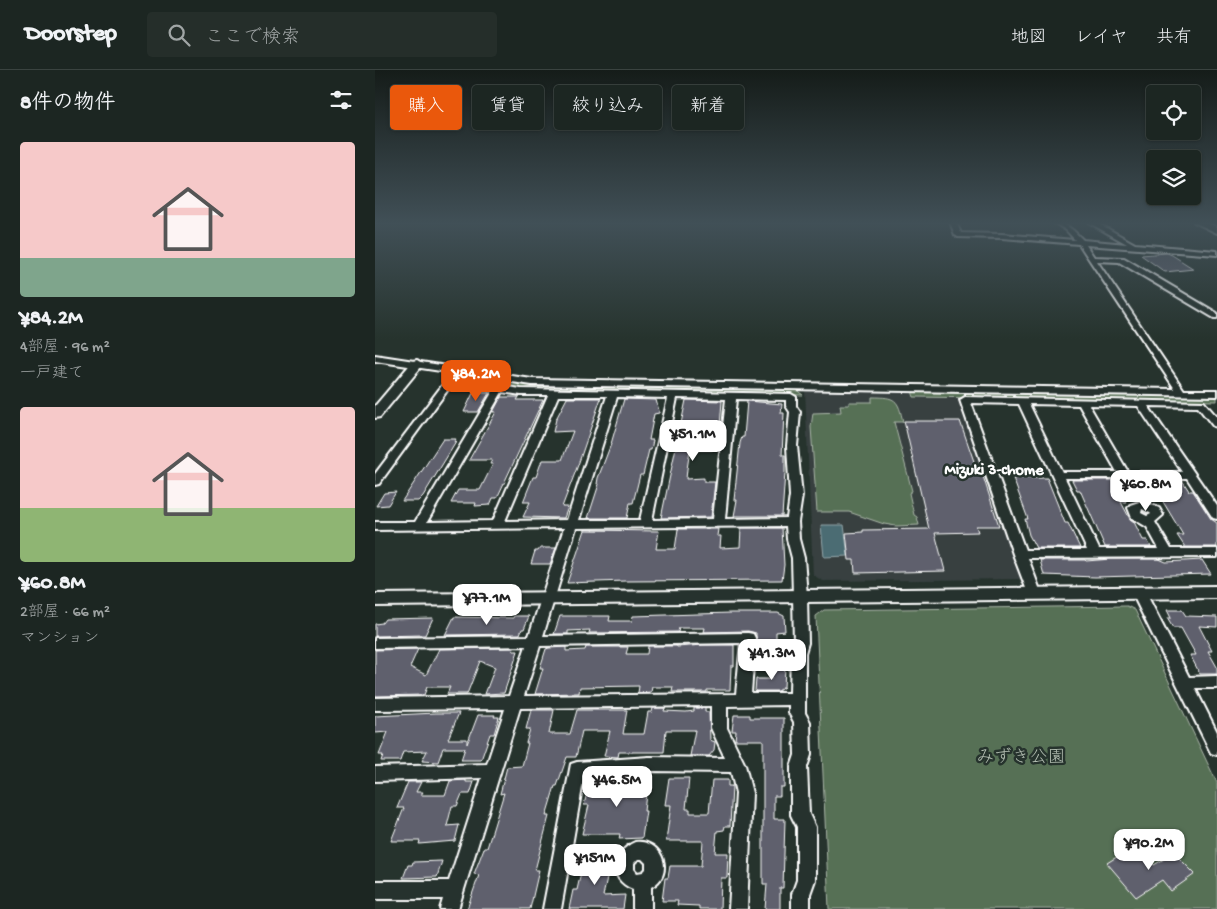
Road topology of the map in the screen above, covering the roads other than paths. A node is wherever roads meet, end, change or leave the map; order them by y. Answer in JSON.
{"nodes":[{"id":1,"x":1093,"y":261,"type":"edge"},
{"id":2,"x":1123,"y":261,"type":"edge"},
{"id":3,"x":1217,"y":316,"type":"edge"},
{"id":4,"x":375,"y":358,"type":"edge"},
{"id":5,"x":417,"y":364,"type":"junction"},
{"id":6,"x":499,"y":389,"type":"junction"},
{"id":7,"x":1181,"y":392,"type":"junction"},
{"id":8,"x":554,"y":393,"type":"junction"},
{"id":9,"x":1217,"y":393,"type":"edge"},
{"id":10,"x":613,"y":394,"type":"junction"},
{"id":11,"x":673,"y":395,"type":"junction"},
{"id":12,"x":731,"y":396,"type":"junction"},
{"id":13,"x":1023,"y":401,"type":"junction"},
{"id":14,"x":1082,"y":402,"type":"junction"},
{"id":15,"x":1141,"y":403,"type":"junction"},
{"id":16,"x":375,"y":414,"type":"edge"},
{"id":17,"x":1217,"y":424,"type":"edge"},
{"id":18,"x":1124,"y":475,"type":"junction"},
{"id":19,"x":1190,"y":475,"type":"junction"},
{"id":20,"x":1057,"y":476,"type":"junction"},
{"id":21,"x":375,"y":482,"type":"edge"},
{"id":22,"x":1217,"y":516,"type":"edge"},
{"id":23,"x":1148,"y":521,"type":"dead end"},
{"id":24,"x":792,"y":522,"type":"junction"},
{"id":25,"x":645,"y":523,"type":"junction"},
{"id":26,"x":719,"y":523,"type":"junction"},
{"id":27,"x":498,"y":524,"type":"junction"},
{"id":28,"x":571,"y":524,"type":"junction"},
{"id":29,"x":419,"y":525,"type":"junction"},
{"id":30,"x":375,"y":526,"type":"edge"},
{"id":31,"x":1217,"y":553,"type":"edge"},
{"id":32,"x":1019,"y":554,"type":"junction"},
{"id":33,"x":1095,"y":554,"type":"junction"},
{"id":34,"x":1168,"y":554,"type":"junction"},
{"id":35,"x":1139,"y":592,"type":"junction"},
{"id":36,"x":1217,"y":592,"type":"edge"},
{"id":37,"x":1034,"y":593,"type":"junction"},
{"id":38,"x":800,"y":596,"type":"junction"},
{"id":39,"x":547,"y":599,"type":"junction"},
{"id":40,"x":375,"y":600,"type":"edge"},
{"id":41,"x":533,"y":642,"type":"junction"},
{"id":42,"x":375,"y":643,"type":"edge"},
{"id":43,"x":1217,"y":682,"type":"edge"},
{"id":44,"x":1183,"y":683,"type":"junction"},
{"id":45,"x":743,"y":699,"type":"junction"},
{"id":46,"x":797,"y":699,"type":"junction"},
{"id":47,"x":719,"y":700,"type":"junction"},
{"id":48,"x":514,"y":703,"type":"junction"},
{"id":49,"x":375,"y":704,"type":"edge"},
{"id":50,"x":1217,"y":748,"type":"edge"},
{"id":51,"x":737,"y":766,"type":"junction"},
{"id":52,"x":493,"y":771,"type":"junction"},
{"id":53,"x":375,"y":774,"type":"edge"},
{"id":54,"x":642,"y":881,"type":"dead end"},
{"id":55,"x":375,"y":890,"type":"edge"},
{"id":56,"x":455,"y":890,"type":"junction"},
{"id":57,"x":449,"y":909,"type":"edge"},
{"id":58,"x":552,"y":909,"type":"edge"},
{"id":59,"x":642,"y":909,"type":"edge"},
{"id":60,"x":738,"y":909,"type":"edge"},
{"id":61,"x":801,"y":909,"type":"edge"}],
"edges":[{"from":1,"to":7,"type":"street"},
{"from":2,"to":3,"type":"street"},
{"from":4,"to":5,"type":"street"},
{"from":5,"to":7,"type":"street"},
{"from":5,"to":16,"type":"street"},
{"from":6,"to":8,"type":"street"},
{"from":6,"to":21,"type":"street"},
{"from":6,"to":29,"type":"street"},
{"from":7,"to":9,"type":"street"},
{"from":8,"to":10,"type":"street"},
{"from":8,"to":27,"type":"street"},
{"from":10,"to":11,"type":"street"},
{"from":10,"to":28,"type":"street"},
{"from":11,"to":12,"type":"street"},
{"from":11,"to":25,"type":"street"},
{"from":12,"to":24,"type":"street"},
{"from":12,"to":26,"type":"street"},
{"from":13,"to":14,"type":"street"},
{"from":13,"to":20,"type":"street"},
{"from":13,"to":32,"type":"street"},
{"from":14,"to":15,"type":"street"},
{"from":14,"to":18,"type":"street"},
{"from":15,"to":17,"type":"street"},
{"from":15,"to":19,"type":"street"},
{"from":18,"to":19,"type":"street"},
{"from":18,"to":20,"type":"street"},
{"from":19,"to":22,"type":"street"},
{"from":20,"to":33,"type":"street"},
{"from":23,"to":34,"type":"street"},
{"from":24,"to":26,"type":"street"},
{"from":24,"to":38,"type":"street"},
{"from":25,"to":26,"type":"street"},
{"from":25,"to":28,"type":"street"},
{"from":27,"to":28,"type":"street"},
{"from":27,"to":29,"type":"street"},
{"from":28,"to":39,"type":"street"},
{"from":29,"to":30,"type":"street"},
{"from":31,"to":34,"type":"street"},
{"from":32,"to":33,"type":"street"},
{"from":32,"to":37,"type":"street"},
{"from":33,"to":34,"type":"street"},
{"from":35,"to":36,"type":"street"},
{"from":35,"to":37,"type":"street"},
{"from":35,"to":44,"type":"street"},
{"from":37,"to":38,"type":"street"},
{"from":38,"to":39,"type":"street"},
{"from":38,"to":46,"type":"street"},
{"from":39,"to":40,"type":"street"},
{"from":39,"to":41,"type":"street"},
{"from":41,"to":42,"type":"street"},
{"from":41,"to":45,"type":"street"},
{"from":41,"to":48,"type":"street"},
{"from":43,"to":44,"type":"street"},
{"from":44,"to":50,"type":"street"},
{"from":45,"to":46,"type":"street"},
{"from":45,"to":47,"type":"street"},
{"from":46,"to":61,"type":"street"},
{"from":47,"to":48,"type":"street"},
{"from":47,"to":51,"type":"street"},
{"from":48,"to":49,"type":"street"},
{"from":48,"to":52,"type":"street"},
{"from":51,"to":58,"type":"street"},
{"from":51,"to":60,"type":"street"},
{"from":52,"to":53,"type":"street"},
{"from":52,"to":56,"type":"street"},
{"from":54,"to":59,"type":"street"},
{"from":55,"to":56,"type":"street"},
{"from":56,"to":57,"type":"street"}]}
